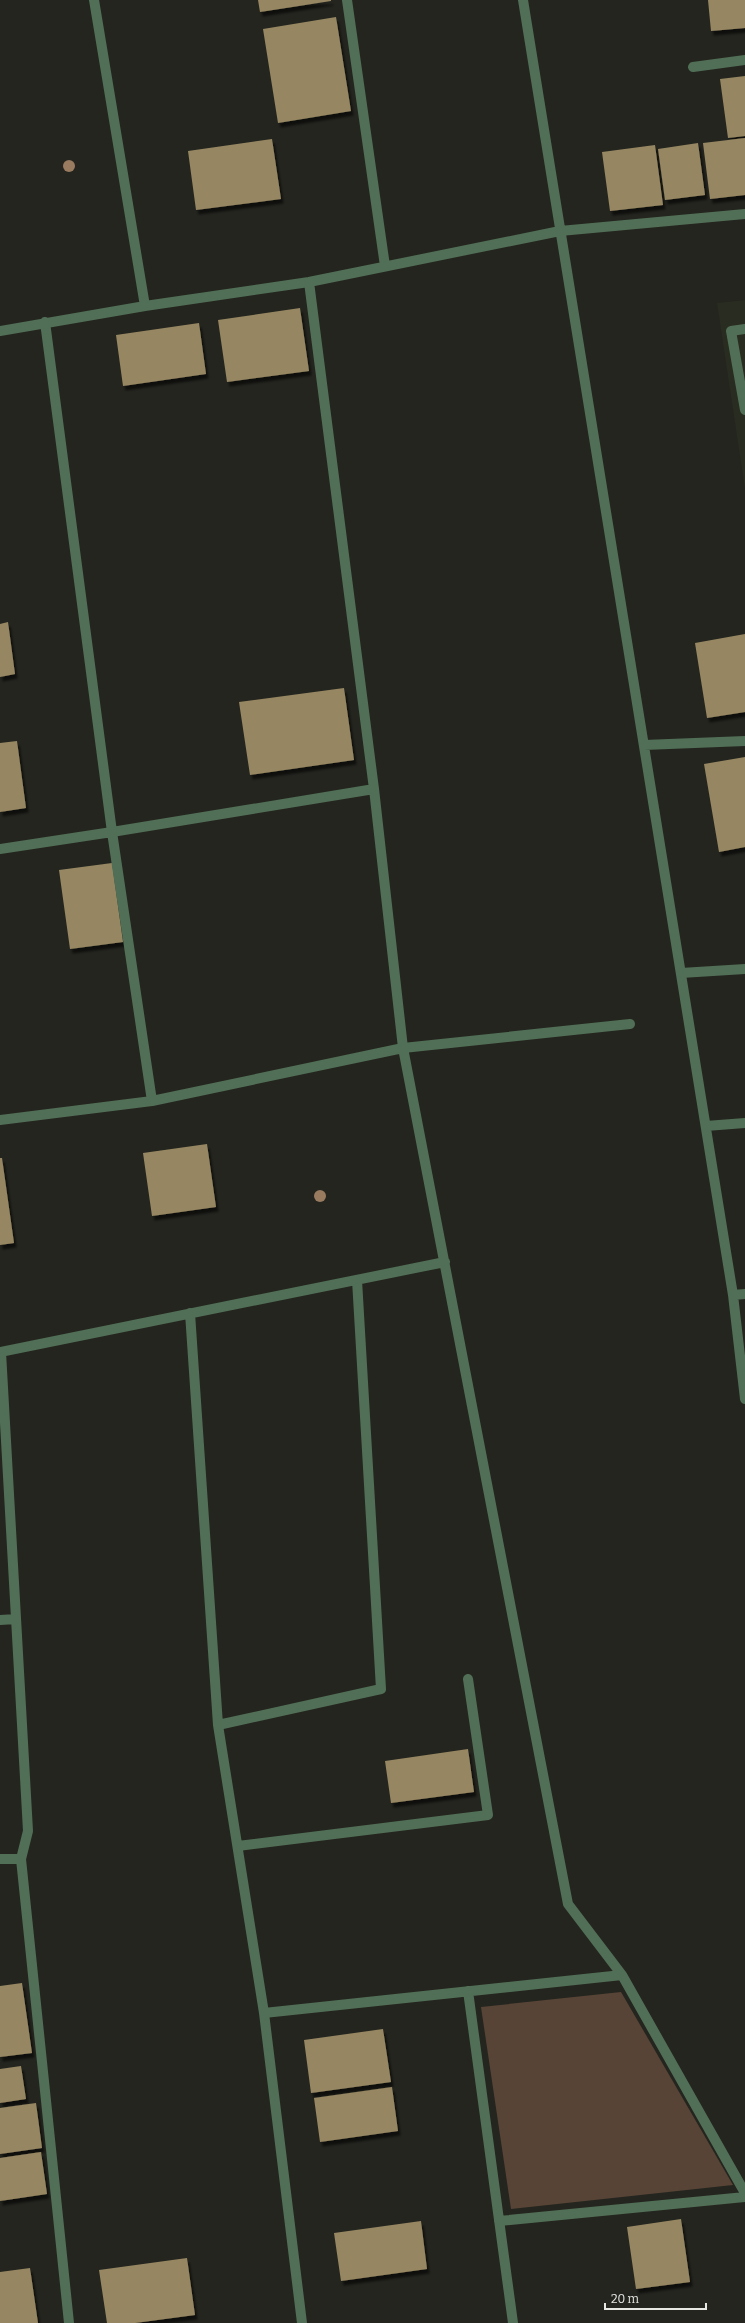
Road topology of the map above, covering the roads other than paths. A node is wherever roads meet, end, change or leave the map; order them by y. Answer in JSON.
{"nodes":[{"id":1,"x":94,"y":0,"type":"edge"},
{"id":2,"x":347,"y":0,"type":"edge"},
{"id":3,"x":523,"y":0,"type":"edge"},
{"id":4,"x":745,"y":60,"type":"edge"},
{"id":5,"x":694,"y":66,"type":"dead end"},
{"id":6,"x":745,"y":214,"type":"edge"},
{"id":7,"x":560,"y":231,"type":"junction"},
{"id":8,"x":384,"y":266,"type":"junction"},
{"id":9,"x":309,"y":282,"type":"junction"},
{"id":10,"x":145,"y":306,"type":"junction"},
{"id":11,"x":46,"y":322,"type":"junction"},
{"id":12,"x":745,"y":329,"type":"edge"},
{"id":13,"x":0,"y":331,"type":"edge"},
{"id":14,"x":745,"y":410,"type":"edge"},
{"id":15,"x":745,"y":741,"type":"edge"},
{"id":16,"x":644,"y":745,"type":"junction"},
{"id":17,"x":374,"y":789,"type":"junction"},
{"id":18,"x":112,"y":832,"type":"junction"},
{"id":19,"x":0,"y":849,"type":"edge"},
{"id":20,"x":745,"y":969,"type":"edge"},
{"id":21,"x":681,"y":973,"type":"junction"},
{"id":22,"x":630,"y":1024,"type":"dead end"},
{"id":23,"x":403,"y":1048,"type":"junction"},
{"id":24,"x":152,"y":1101,"type":"junction"},
{"id":25,"x":0,"y":1120,"type":"edge"},
{"id":26,"x":745,"y":1123,"type":"edge"},
{"id":27,"x":706,"y":1126,"type":"junction"},
{"id":28,"x":445,"y":1262,"type":"junction"},
{"id":29,"x":357,"y":1280,"type":"junction"},
{"id":30,"x":745,"y":1294,"type":"edge"},
{"id":31,"x":733,"y":1295,"type":"junction"},
{"id":32,"x":190,"y":1313,"type":"junction"},
{"id":33,"x":1,"y":1352,"type":"edge"},
{"id":34,"x":745,"y":1399,"type":"edge"},
{"id":35,"x":16,"y":1619,"type":"junction"},
{"id":36,"x":0,"y":1620,"type":"edge"},
{"id":37,"x":468,"y":1680,"type":"dead end"},
{"id":38,"x":218,"y":1725,"type":"junction"},
{"id":39,"x":238,"y":1846,"type":"junction"},
{"id":40,"x":0,"y":1859,"type":"edge"},
{"id":41,"x":21,"y":1859,"type":"junction"},
{"id":42,"x":622,"y":1975,"type":"junction"},
{"id":43,"x":468,"y":1991,"type":"junction"},
{"id":44,"x":264,"y":2012,"type":"junction"},
{"id":45,"x":745,"y":2193,"type":"edge"},
{"id":46,"x":745,"y":2197,"type":"edge"},
{"id":47,"x":500,"y":2221,"type":"junction"},
{"id":48,"x":69,"y":2323,"type":"edge"},
{"id":49,"x":302,"y":2323,"type":"edge"},
{"id":50,"x":514,"y":2323,"type":"edge"}],
"edges":[{"from":1,"to":10,"type":"street"},
{"from":2,"to":8,"type":"street"},
{"from":3,"to":7,"type":"street"},
{"from":4,"to":5,"type":"street"},
{"from":6,"to":7,"type":"street"},
{"from":7,"to":8,"type":"street"},
{"from":7,"to":16,"type":"street"},
{"from":8,"to":9,"type":"street"},
{"from":9,"to":10,"type":"street"},
{"from":9,"to":17,"type":"street"},
{"from":10,"to":11,"type":"street"},
{"from":11,"to":13,"type":"street"},
{"from":11,"to":18,"type":"street"},
{"from":12,"to":14,"type":"street"},
{"from":15,"to":16,"type":"street"},
{"from":16,"to":21,"type":"street"},
{"from":17,"to":18,"type":"street"},
{"from":17,"to":23,"type":"street"},
{"from":18,"to":19,"type":"street"},
{"from":18,"to":24,"type":"street"},
{"from":20,"to":21,"type":"street"},
{"from":21,"to":27,"type":"street"},
{"from":22,"to":23,"type":"street"},
{"from":23,"to":24,"type":"street"},
{"from":23,"to":28,"type":"street"},
{"from":24,"to":25,"type":"street"},
{"from":26,"to":27,"type":"street"},
{"from":27,"to":31,"type":"street"},
{"from":28,"to":29,"type":"street"},
{"from":28,"to":42,"type":"street"},
{"from":29,"to":32,"type":"street"},
{"from":29,"to":38,"type":"street"},
{"from":30,"to":31,"type":"street"},
{"from":31,"to":34,"type":"street"},
{"from":32,"to":33,"type":"street"},
{"from":32,"to":38,"type":"street"},
{"from":33,"to":35,"type":"street"},
{"from":35,"to":36,"type":"street"},
{"from":35,"to":41,"type":"street"},
{"from":37,"to":39,"type":"street"},
{"from":38,"to":39,"type":"street"},
{"from":39,"to":44,"type":"street"},
{"from":40,"to":41,"type":"street"},
{"from":41,"to":48,"type":"street"},
{"from":42,"to":43,"type":"street"},
{"from":42,"to":45,"type":"street"},
{"from":43,"to":44,"type":"street"},
{"from":43,"to":47,"type":"street"},
{"from":44,"to":49,"type":"street"},
{"from":46,"to":47,"type":"street"},
{"from":47,"to":50,"type":"street"}]}
